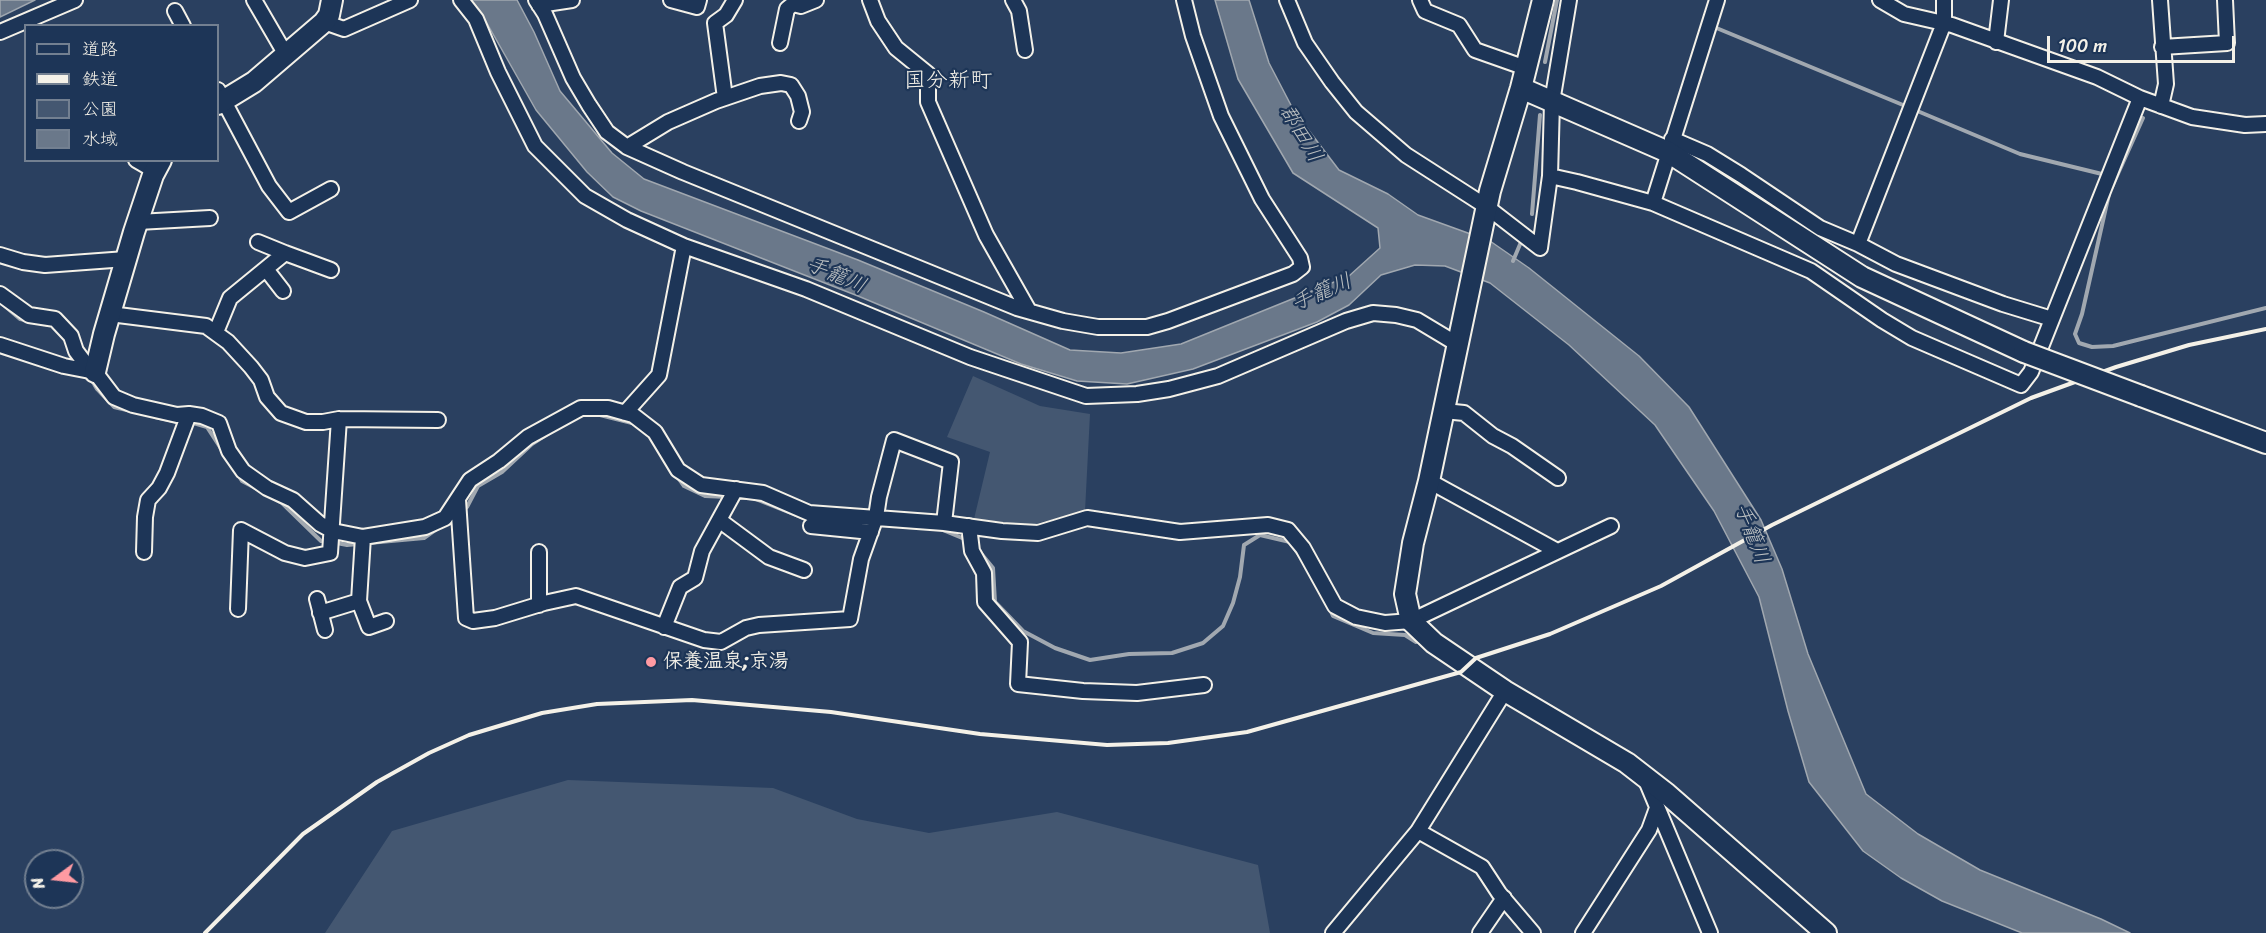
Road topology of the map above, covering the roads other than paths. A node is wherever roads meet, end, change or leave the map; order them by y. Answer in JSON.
{"nodes":[{"id":1,"x":75,"y":0,"type":"edge"},
{"id":2,"x":254,"y":0,"type":"edge"},
{"id":3,"x":333,"y":0,"type":"edge"},
{"id":4,"x":410,"y":0,"type":"edge"},
{"id":5,"x":461,"y":0,"type":"edge"},
{"id":6,"x":572,"y":0,"type":"edge"},
{"id":7,"x":671,"y":0,"type":"edge"},
{"id":8,"x":699,"y":0,"type":"edge"},
{"id":9,"x":735,"y":0,"type":"edge"},
{"id":10,"x":816,"y":0,"type":"edge"},
{"id":11,"x":870,"y":0,"type":"edge"},
{"id":12,"x":1013,"y":0,"type":"edge"},
{"id":13,"x":1184,"y":0,"type":"edge"},
{"id":14,"x":1287,"y":0,"type":"edge"},
{"id":15,"x":1420,"y":0,"type":"edge"},
{"id":16,"x":1543,"y":0,"type":"edge"},
{"id":17,"x":1569,"y":0,"type":"edge"},
{"id":18,"x":1718,"y":0,"type":"edge"},
{"id":19,"x":1880,"y":0,"type":"edge"},
{"id":20,"x":1944,"y":0,"type":"edge"},
{"id":21,"x":2001,"y":0,"type":"edge"},
{"id":22,"x":2160,"y":0,"type":"edge"},
{"id":23,"x":2225,"y":0,"type":"edge"},
{"id":24,"x":537,"y":2,"type":"edge"},
{"id":25,"x":175,"y":10,"type":"dead end"},
{"id":26,"x":324,"y":22,"type":"junction"},
{"id":27,"x":1944,"y":23,"type":"junction"},
{"id":28,"x":182,"y":24,"type":"edge"},
{"id":29,"x":0,"y":32,"type":"edge"},
{"id":30,"x":1996,"y":42,"type":"junction"},
{"id":31,"x":780,"y":43,"type":"dead end"},
{"id":32,"x":2162,"y":47,"type":"junction"},
{"id":33,"x":1025,"y":50,"type":"dead end"},
{"id":34,"x":286,"y":55,"type":"junction"},
{"id":35,"x":1526,"y":68,"type":"junction"},
{"id":36,"x":1521,"y":88,"type":"junction"},
{"id":37,"x":219,"y":98,"type":"edge"},
{"id":38,"x":725,"y":98,"type":"junction"},
{"id":39,"x":2140,"y":98,"type":"junction"},
{"id":40,"x":1552,"y":102,"type":"junction"},
{"id":41,"x":2161,"y":106,"type":"junction"},
{"id":42,"x":799,"y":121,"type":"dead end"},
{"id":43,"x":2266,"y":124,"type":"edge"},
{"id":44,"x":1670,"y":146,"type":"junction"},
{"id":45,"x":627,"y":147,"type":"junction"},
{"id":46,"x":143,"y":162,"type":"edge"},
{"id":47,"x":158,"y":166,"type":"edge"},
{"id":48,"x":1550,"y":176,"type":"junction"},
{"id":49,"x":331,"y":189,"type":"dead end"},
{"id":50,"x":1653,"y":203,"type":"junction"},
{"id":51,"x":1487,"y":207,"type":"junction"},
{"id":52,"x":210,"y":218,"type":"dead end"},
{"id":53,"x":138,"y":222,"type":"junction"},
{"id":54,"x":258,"y":242,"type":"dead end"},
{"id":55,"x":1858,"y":244,"type":"junction"},
{"id":56,"x":684,"y":246,"type":"junction"},
{"id":57,"x":285,"y":253,"type":"junction"},
{"id":58,"x":0,"y":255,"type":"edge"},
{"id":59,"x":126,"y":259,"type":"junction"},
{"id":60,"x":266,"y":269,"type":"junction"},
{"id":61,"x":331,"y":270,"type":"dead end"},
{"id":62,"x":283,"y":291,"type":"dead end"},
{"id":63,"x":0,"y":294,"type":"edge"},
{"id":64,"x":1029,"y":311,"type":"junction"},
{"id":65,"x":110,"y":314,"type":"junction"},
{"id":66,"x":2052,"y":319,"type":"junction"},
{"id":67,"x":216,"y":332,"type":"junction"},
{"id":68,"x":1458,"y":341,"type":"junction"},
{"id":69,"x":0,"y":345,"type":"edge"},
{"id":70,"x":89,"y":371,"type":"junction"},
{"id":71,"x":1444,"y":411,"type":"junction"},
{"id":72,"x":625,"y":413,"type":"junction"},
{"id":73,"x":188,"y":419,"type":"junction"},
{"id":74,"x":339,"y":419,"type":"junction"},
{"id":75,"x":438,"y":420,"type":"dead end"},
{"id":76,"x":2266,"y":443,"type":"edge"},
{"id":77,"x":1558,"y":478,"type":"dead end"},
{"id":78,"x":1430,"y":481,"type":"junction"},
{"id":79,"x":736,"y":489,"type":"junction"},
{"id":80,"x":458,"y":509,"type":"junction"},
{"id":81,"x":876,"y":517,"type":"junction"},
{"id":82,"x":719,"y":520,"type":"junction"},
{"id":83,"x":944,"y":522,"type":"junction"},
{"id":84,"x":811,"y":526,"type":"dead end"},
{"id":85,"x":1611,"y":526,"type":"dead end"},
{"id":86,"x":333,"y":531,"type":"junction"},
{"id":87,"x":871,"y":532,"type":"junction"},
{"id":88,"x":363,"y":537,"type":"junction"},
{"id":89,"x":971,"y":538,"type":"junction"},
{"id":90,"x":1557,"y":551,"type":"junction"},
{"id":91,"x":144,"y":552,"type":"dead end"},
{"id":92,"x":539,"y":552,"type":"dead end"},
{"id":93,"x":804,"y":570,"type":"dead end"},
{"id":94,"x":359,"y":601,"type":"junction"},
{"id":95,"x":538,"y":605,"type":"junction"},
{"id":96,"x":238,"y":609,"type":"dead end"},
{"id":97,"x":386,"y":621,"type":"dead end"},
{"id":98,"x":1411,"y":621,"type":"junction"},
{"id":99,"x":664,"y":627,"type":"junction"},
{"id":100,"x":325,"y":630,"type":"dead end"},
{"id":101,"x":1204,"y":685,"type":"dead end"},
{"id":102,"x":1505,"y":692,"type":"junction"},
{"id":103,"x":1645,"y":778,"type":"junction"},
{"id":104,"x":1657,"y":808,"type":"junction"},
{"id":105,"x":1418,"y":831,"type":"junction"},
{"id":106,"x":1503,"y":898,"type":"junction"},
{"id":107,"x":1333,"y":933,"type":"edge"},
{"id":108,"x":1480,"y":933,"type":"edge"},
{"id":109,"x":1533,"y":933,"type":"edge"},
{"id":110,"x":1583,"y":933,"type":"edge"},
{"id":111,"x":1710,"y":933,"type":"edge"},
{"id":112,"x":1826,"y":933,"type":"edge"}],
"edges":[{"from":1,"to":29,"type":"street"},
{"from":2,"to":34,"type":"street"},
{"from":3,"to":26,"type":"street"},
{"from":4,"to":26,"type":"street"},
{"from":5,"to":56,"type":"street"},
{"from":6,"to":24,"type":"street"},
{"from":7,"to":8,"type":"street"},
{"from":9,"to":38,"type":"street"},
{"from":10,"to":31,"type":"street"},
{"from":11,"to":64,"type":"street"},
{"from":12,"to":33,"type":"street"},
{"from":13,"to":64,"type":"street"},
{"from":14,"to":51,"type":"street"},
{"from":15,"to":35,"type":"street"},
{"from":16,"to":35,"type":"street"},
{"from":17,"to":40,"type":"street"},
{"from":18,"to":44,"type":"street"},
{"from":19,"to":27,"type":"street"},
{"from":20,"to":27,"type":"street"},
{"from":21,"to":30,"type":"street"},
{"from":22,"to":32,"type":"street"},
{"from":23,"to":32,"type":"street"},
{"from":24,"to":45,"type":"street"},
{"from":25,"to":28,"type":"street"},
{"from":26,"to":34,"type":"street"},
{"from":27,"to":30,"type":"street"},
{"from":27,"to":55,"type":"street"},
{"from":30,"to":39,"type":"street"},
{"from":32,"to":41,"type":"street"},
{"from":34,"to":37,"type":"street"},
{"from":35,"to":36,"type":"street"},
{"from":36,"to":40,"type":"street"},
{"from":36,"to":51,"type":"street"},
{"from":37,"to":49,"type":"street"},
{"from":38,"to":42,"type":"street"},
{"from":38,"to":45,"type":"street"},
{"from":39,"to":41,"type":"street"},
{"from":39,"to":66,"type":"street"},
{"from":40,"to":44,"type":"street"},
{"from":40,"to":48,"type":"street"},
{"from":41,"to":43,"type":"street"},
{"from":44,"to":50,"type":"street"},
{"from":44,"to":55,"type":"street"},
{"from":44,"to":76,"type":"street","bridge":true},
{"from":45,"to":64,"type":"street"},
{"from":46,"to":47,"type":"street"},
{"from":47,"to":53,"type":"street"},
{"from":48,"to":50,"type":"street"},
{"from":48,"to":51,"type":"street"},
{"from":50,"to":66,"type":"street"},
{"from":51,"to":68,"type":"street"},
{"from":52,"to":53,"type":"street"},
{"from":53,"to":59,"type":"street"},
{"from":54,"to":57,"type":"street"},
{"from":55,"to":66,"type":"street"},
{"from":56,"to":68,"type":"street"},
{"from":56,"to":72,"type":"street"},
{"from":57,"to":60,"type":"street"},
{"from":57,"to":61,"type":"street"},
{"from":58,"to":59,"type":"street"},
{"from":59,"to":65,"type":"street"},
{"from":60,"to":62,"type":"street"},
{"from":60,"to":67,"type":"street"},
{"from":63,"to":70,"type":"street"},
{"from":65,"to":67,"type":"street"},
{"from":65,"to":70,"type":"street"},
{"from":67,"to":74,"type":"street"},
{"from":68,"to":71,"type":"street"},
{"from":69,"to":70,"type":"street"},
{"from":70,"to":73,"type":"street"},
{"from":71,"to":77,"type":"street"},
{"from":71,"to":78,"type":"street"},
{"from":72,"to":79,"type":"street"},
{"from":72,"to":80,"type":"street"},
{"from":73,"to":86,"type":"street"},
{"from":73,"to":91,"type":"street"},
{"from":74,"to":75,"type":"street"},
{"from":74,"to":86,"type":"street"},
{"from":78,"to":90,"type":"street"},
{"from":78,"to":98,"type":"street"},
{"from":79,"to":81,"type":"street"},
{"from":79,"to":82,"type":"street"},
{"from":80,"to":88,"type":"street"},
{"from":80,"to":95,"type":"street"},
{"from":81,"to":83,"type":"street"},
{"from":81,"to":83,"type":"street"},
{"from":81,"to":87,"type":"street"},
{"from":82,"to":93,"type":"street"},
{"from":82,"to":99,"type":"street"},
{"from":83,"to":89,"type":"street"},
{"from":84,"to":87,"type":"street"},
{"from":85,"to":90,"type":"street"},
{"from":86,"to":88,"type":"street"},
{"from":86,"to":96,"type":"street"},
{"from":87,"to":99,"type":"street"},
{"from":88,"to":94,"type":"street"},
{"from":89,"to":98,"type":"street"},
{"from":89,"to":101,"type":"street"},
{"from":90,"to":98,"type":"street"},
{"from":92,"to":95,"type":"street"},
{"from":94,"to":97,"type":"street"},
{"from":94,"to":100,"type":"street"},
{"from":95,"to":99,"type":"street"},
{"from":98,"to":102,"type":"street"},
{"from":102,"to":103,"type":"street"},
{"from":102,"to":105,"type":"street"},
{"from":103,"to":104,"type":"street"},
{"from":103,"to":112,"type":"street"},
{"from":104,"to":110,"type":"street"},
{"from":104,"to":111,"type":"street"},
{"from":105,"to":106,"type":"street"},
{"from":105,"to":107,"type":"street"},
{"from":106,"to":108,"type":"street"},
{"from":106,"to":109,"type":"street"}]}
